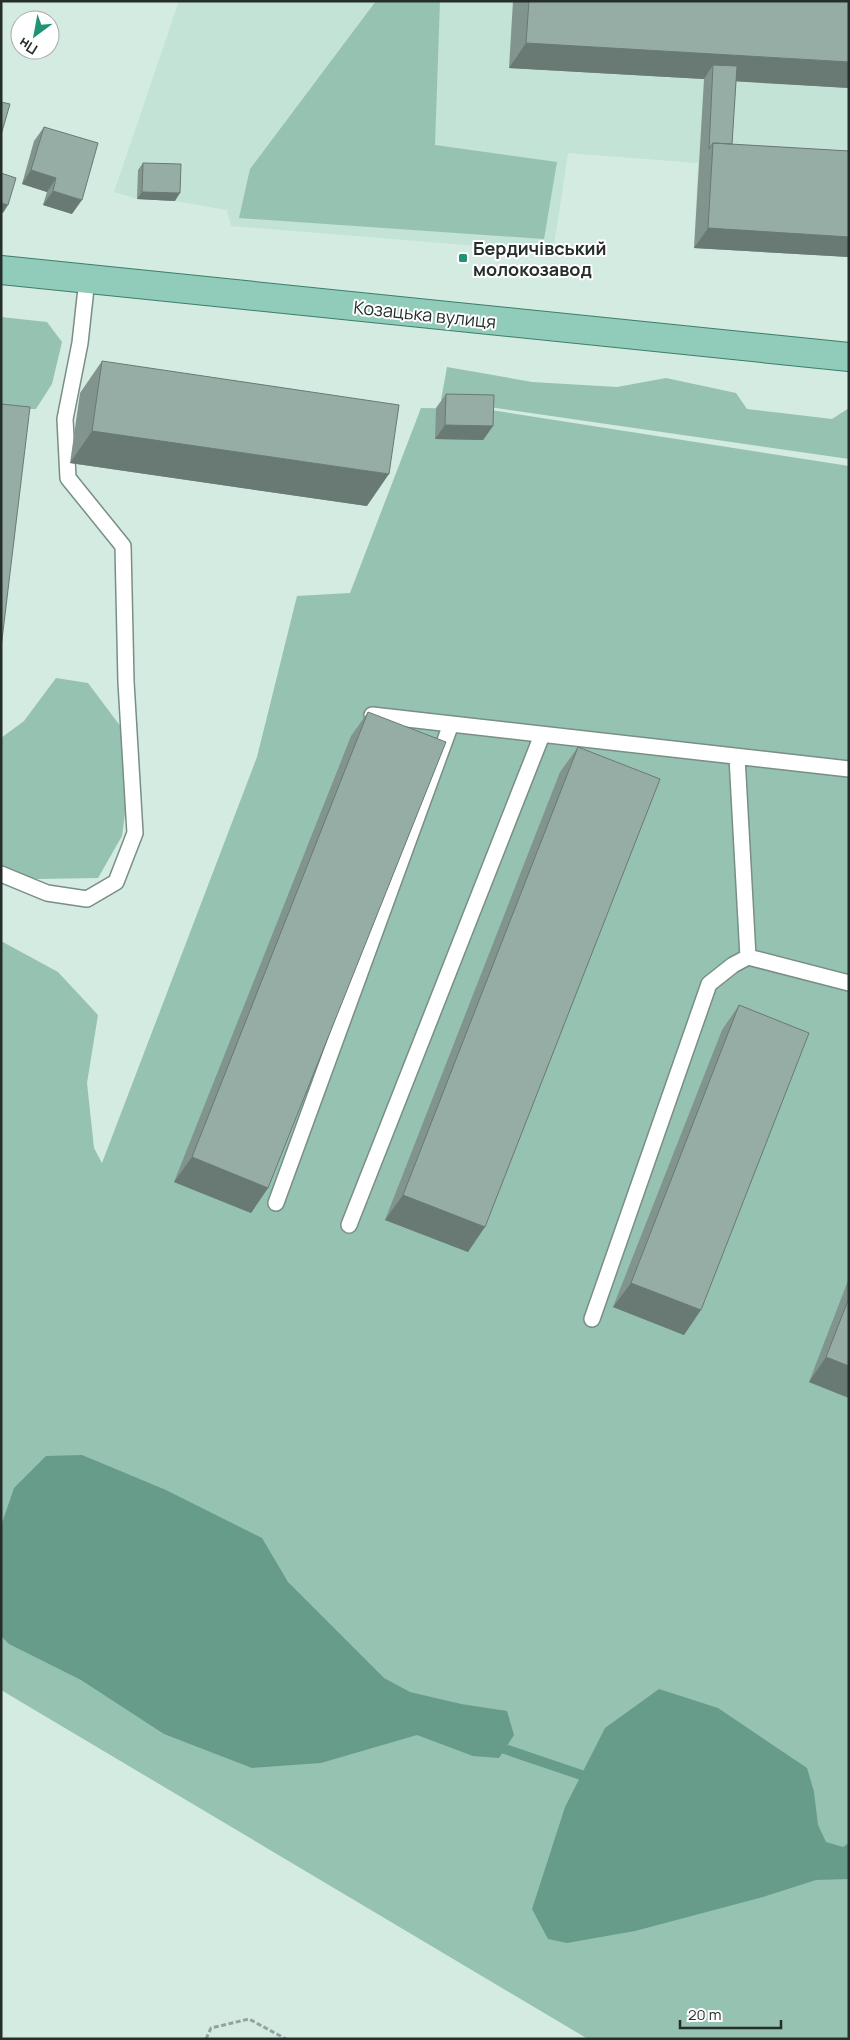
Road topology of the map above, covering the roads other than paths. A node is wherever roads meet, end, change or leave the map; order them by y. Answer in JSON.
{"nodes":[{"id":1,"x":1,"y":270,"type":"edge"},
{"id":2,"x":87,"y":279,"type":"junction"},
{"id":3,"x":849,"y":357,"type":"edge"},
{"id":4,"x":372,"y":715,"type":"edge"},
{"id":5,"x":451,"y":724,"type":"junction"},
{"id":6,"x":542,"y":735,"type":"junction"},
{"id":7,"x":737,"y":757,"type":"junction"},
{"id":8,"x":849,"y":768,"type":"edge"},
{"id":9,"x":1,"y":874,"type":"edge"},
{"id":10,"x":748,"y":956,"type":"junction"},
{"id":11,"x":849,"y":983,"type":"edge"},
{"id":12,"x":276,"y":1203,"type":"dead end"},
{"id":13,"x":349,"y":1225,"type":"dead end"},
{"id":14,"x":592,"y":1319,"type":"dead end"}],
"edges":[{"from":1,"to":2,"type":"main road","name":"Козацька вулиця"},
{"from":2,"to":3,"type":"main road","name":"Козацька вулиця"},
{"from":2,"to":9,"type":"lane"},
{"from":4,"to":5,"type":"lane"},
{"from":5,"to":6,"type":"lane"},
{"from":5,"to":12,"type":"lane"},
{"from":6,"to":7,"type":"lane"},
{"from":6,"to":13,"type":"lane"},
{"from":7,"to":8,"type":"lane"},
{"from":7,"to":10,"type":"lane"},
{"from":10,"to":11,"type":"lane"},
{"from":10,"to":14,"type":"lane"}]}
